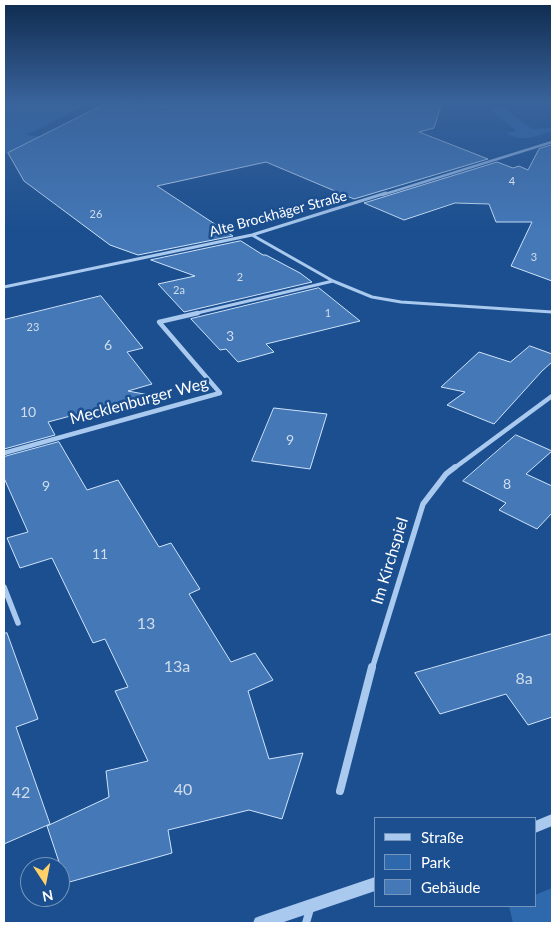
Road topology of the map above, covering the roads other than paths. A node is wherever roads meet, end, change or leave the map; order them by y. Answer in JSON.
{"nodes":[{"id":1,"x":541,"y":145,"type":"edge"},
{"id":2,"x":252,"y":235,"type":"junction"},
{"id":3,"x":333,"y":281,"type":"junction"},
{"id":4,"x":4,"y":287,"type":"edge"},
{"id":5,"x":552,"y":312,"type":"edge"},
{"id":6,"x":552,"y":396,"type":"edge"},
{"id":7,"x":4,"y":453,"type":"edge"},
{"id":8,"x":4,"y":587,"type":"edge"},
{"id":9,"x":18,"y":624,"type":"dead end"},
{"id":10,"x":340,"y":791,"type":"dead end"},
{"id":11,"x":552,"y":820,"type":"edge"},
{"id":12,"x":536,"y":827,"type":"edge"},
{"id":13,"x":374,"y":884,"type":"edge"},
{"id":14,"x":310,"y":906,"type":"junction"},
{"id":15,"x":260,"y":923,"type":"edge"},
{"id":16,"x":306,"y":923,"type":"edge"}],
"edges":[{"from":1,"to":2,"type":"street","name":"Alte Brockhäger Straße"},
{"from":2,"to":3,"type":"street"},
{"from":2,"to":4,"type":"street","name":"Alte Brockhäger Straße"},
{"from":3,"to":5,"type":"street"},
{"from":3,"to":7,"type":"street","name":"Mecklenburger Weg"},
{"from":6,"to":10,"type":"street","name":"Im Kirchspiel"},
{"from":8,"to":9,"type":"street"},
{"from":11,"to":12,"type":"street"},
{"from":13,"to":14,"type":"street"},
{"from":14,"to":15,"type":"street"},
{"from":14,"to":16,"type":"street"}]}
